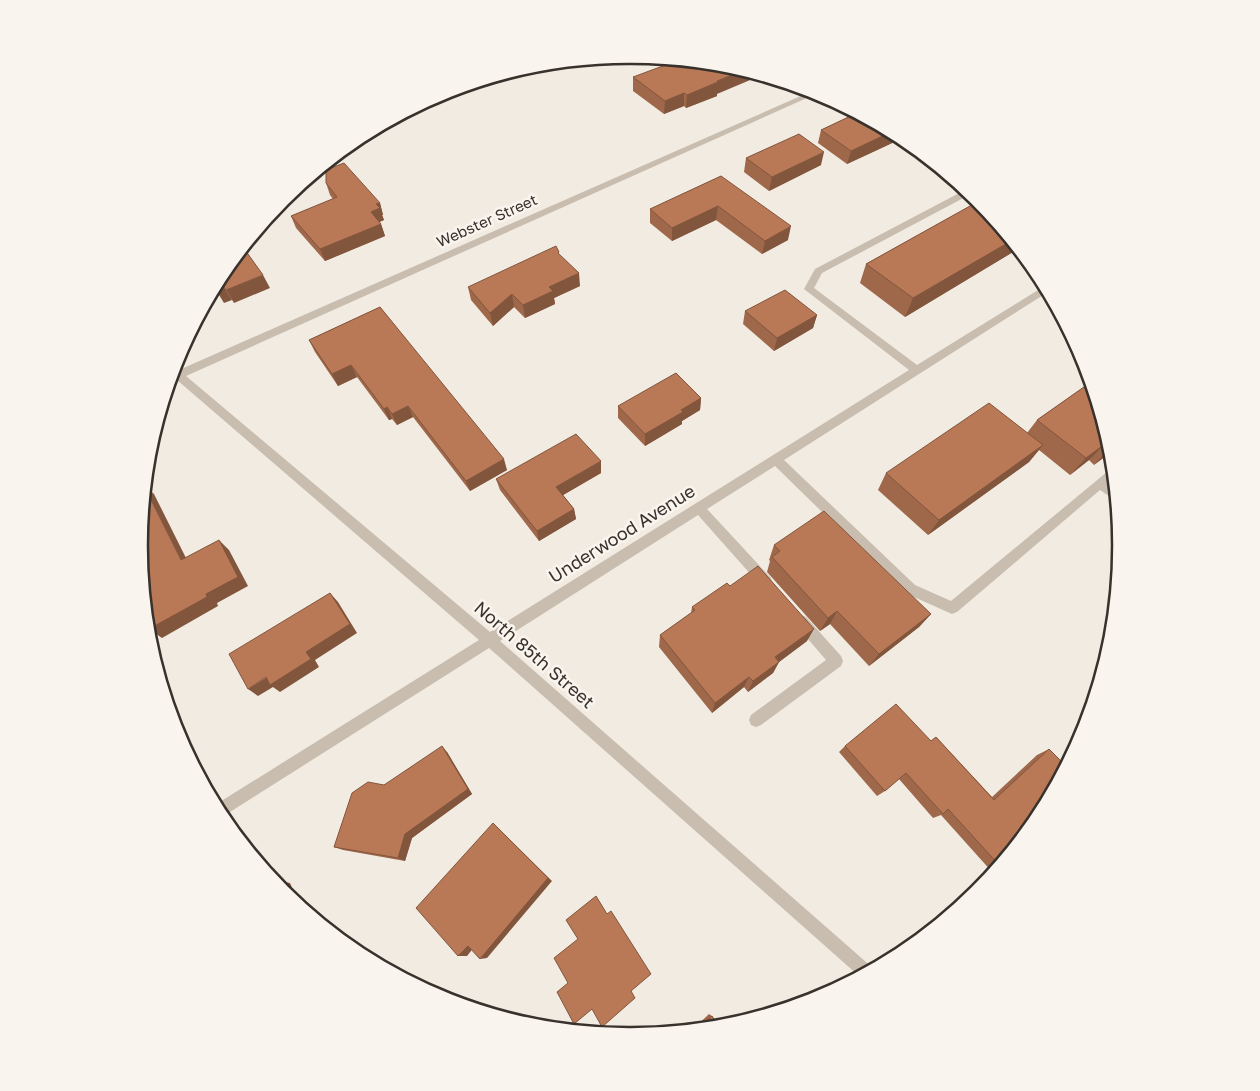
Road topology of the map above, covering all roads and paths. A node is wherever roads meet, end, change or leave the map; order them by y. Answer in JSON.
{"nodes":[{"id":1,"x":805,"y":97,"type":"edge"},
{"id":2,"x":961,"y":196,"type":"edge"},
{"id":3,"x":1039,"y":292,"type":"edge"},
{"id":4,"x":916,"y":370,"type":"junction"},
{"id":5,"x":181,"y":372,"type":"edge"},
{"id":6,"x":178,"y":379,"type":"edge"},
{"id":7,"x":775,"y":459,"type":"junction"},
{"id":8,"x":1107,"y":478,"type":"edge"},
{"id":9,"x":1100,"y":484,"type":"junction"},
{"id":10,"x":1109,"y":491,"type":"edge"},
{"id":11,"x":699,"y":508,"type":"junction"},
{"id":12,"x":777,"y":595,"type":"edge"},
{"id":13,"x":790,"y":610,"type":"edge"},
{"id":14,"x":490,"y":640,"type":"junction"},
{"id":15,"x":756,"y":720,"type":"dead end"},
{"id":16,"x":225,"y":807,"type":"edge"},
{"id":17,"x":862,"y":968,"type":"edge"}],
"edges":[{"from":1,"to":5,"type":"street","name":"Webster Street"},
{"from":2,"to":4,"type":"street"},
{"from":3,"to":4,"type":"street","name":"Underwood Avenue"},
{"from":4,"to":7,"type":"street","name":"Underwood Avenue"},
{"from":6,"to":14,"type":"street","name":"North 85th Street"},
{"from":7,"to":9,"type":"street"},
{"from":7,"to":11,"type":"street","name":"Underwood Avenue"},
{"from":8,"to":9,"type":"street"},
{"from":9,"to":10,"type":"street"},
{"from":11,"to":12,"type":"street"},
{"from":11,"to":14,"type":"street","name":"Underwood Avenue"},
{"from":13,"to":15,"type":"street"},
{"from":14,"to":16,"type":"street","name":"Underwood Avenue"},
{"from":14,"to":17,"type":"street","name":"North 85th Street"}]}
